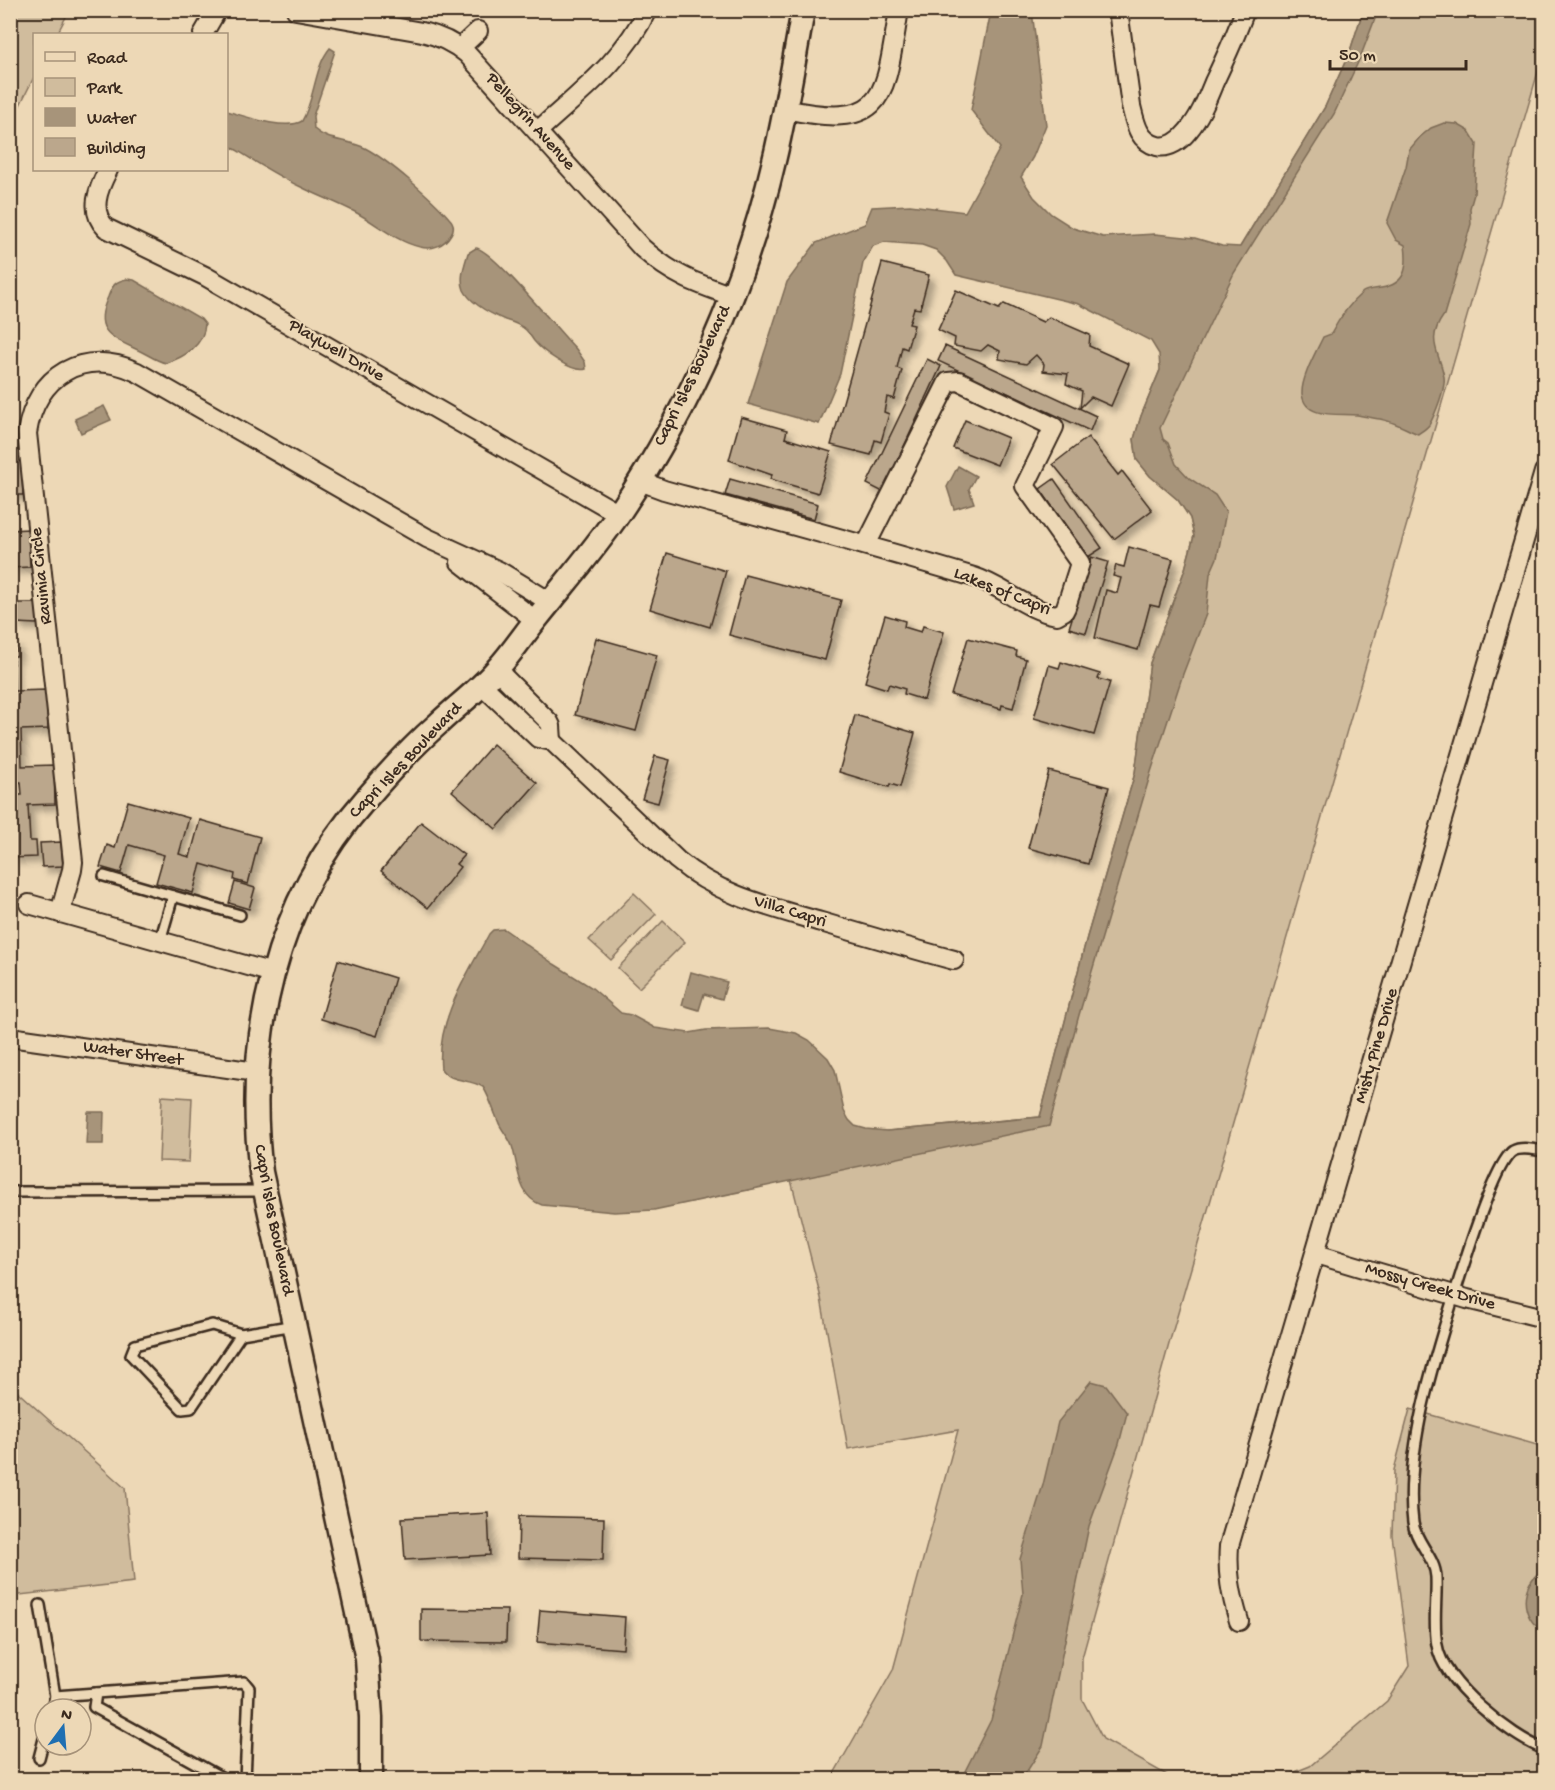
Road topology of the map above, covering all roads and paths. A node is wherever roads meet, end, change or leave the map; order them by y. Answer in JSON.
{"nodes":[{"id":1,"x":217,"y":10,"type":"edge"},
{"id":2,"x":296,"y":10,"type":"edge"},
{"id":3,"x":647,"y":10,"type":"edge"},
{"id":4,"x":802,"y":10,"type":"edge"},
{"id":5,"x":899,"y":10,"type":"edge"},
{"id":6,"x":1118,"y":10,"type":"edge"},
{"id":7,"x":1245,"y":10,"type":"edge"},
{"id":8,"x":478,"y":31,"type":"dead end"},
{"id":9,"x":204,"y":33,"type":"edge"},
{"id":10,"x":460,"y":48,"type":"junction"},
{"id":11,"x":785,"y":109,"type":"junction"},
{"id":12,"x":538,"y":131,"type":"junction"},
{"id":13,"x":108,"y":171,"type":"edge"},
{"id":14,"x":732,"y":296,"type":"junction"},
{"id":15,"x":1545,"y":472,"type":"edge"},
{"id":16,"x":640,"y":481,"type":"junction"},
{"id":17,"x":619,"y":514,"type":"junction"},
{"id":18,"x":427,"y":538,"type":"junction"},
{"id":19,"x":866,"y":544,"type":"junction"},
{"id":20,"x":550,"y":602,"type":"junction"},
{"id":21,"x":535,"y":620,"type":"junction"},
{"id":22,"x":489,"y":678,"type":"junction"},
{"id":23,"x":104,"y":876,"type":"dead end"},
{"id":24,"x":173,"y":896,"type":"junction"},
{"id":25,"x":29,"y":904,"type":"dead end"},
{"id":26,"x":60,"y":913,"type":"junction"},
{"id":27,"x":240,"y":915,"type":"dead end"},
{"id":28,"x":160,"y":941,"type":"junction"},
{"id":29,"x":954,"y":960,"type":"dead end"},
{"id":30,"x":273,"y":973,"type":"junction"},
{"id":31,"x":10,"y":1037,"type":"edge"},
{"id":32,"x":256,"y":1071,"type":"junction"},
{"id":33,"x":1545,"y":1151,"type":"edge"},
{"id":34,"x":264,"y":1191,"type":"junction"},
{"id":35,"x":10,"y":1192,"type":"edge"},
{"id":36,"x":1316,"y":1254,"type":"junction"},
{"id":37,"x":1455,"y":1295,"type":"junction"},
{"id":38,"x":1545,"y":1318,"type":"edge"},
{"id":39,"x":295,"y":1325,"type":"junction"},
{"id":40,"x":241,"y":1334,"type":"junction"},
{"id":41,"x":40,"y":1605,"type":"dead end"},
{"id":42,"x":1239,"y":1621,"type":"dead end"},
{"id":43,"x":96,"y":1693,"type":"junction"},
{"id":44,"x":55,"y":1696,"type":"joint"},
{"id":45,"x":1545,"y":1749,"type":"edge"},
{"id":46,"x":226,"y":1779,"type":"edge"},
{"id":47,"x":246,"y":1779,"type":"edge"},
{"id":48,"x":371,"y":1779,"type":"edge"}],
"edges":[{"from":1,"to":9,"type":"street"},
{"from":2,"to":10,"type":"street","name":"Pellegrin Avenue"},
{"from":3,"to":12,"type":"street"},
{"from":4,"to":11,"type":"street","name":"Capri Isles Boulevard"},
{"from":5,"to":11,"type":"street"},
{"from":6,"to":7,"type":"street"},
{"from":8,"to":10,"type":"street"},
{"from":10,"to":12,"type":"street","name":"Pellegrin Avenue"},
{"from":11,"to":14,"type":"street","name":"Capri Isles Boulevard"},
{"from":12,"to":14,"type":"street","name":"Pellegrin Avenue"},
{"from":13,"to":17,"type":"street","name":"Playwell Drive"},
{"from":14,"to":16,"type":"street","name":"Capri Isles Boulevard"},
{"from":15,"to":36,"type":"street","name":"Misty Pine Drive"},
{"from":16,"to":17,"type":"street","name":"Capri Isles Boulevard"},
{"from":16,"to":19,"type":"street","name":"Lakes of Capri"},
{"from":17,"to":20,"type":"street","name":"Capri Isles Boulevard"},
{"from":18,"to":20,"type":"street","name":"Ravinia Circle"},
{"from":18,"to":21,"type":"street","name":"Ravinia Circle"},
{"from":18,"to":26,"type":"street","name":"Ravinia Circle"},
{"from":19,"to":19,"type":"street","name":"Lakes of Capri"},
{"from":20,"to":21,"type":"street","name":"Capri Isles Boulevard"},
{"from":21,"to":22,"type":"street","name":"Capri Isles Boulevard"},
{"from":22,"to":29,"type":"street","name":"Villa Capri"},
{"from":22,"to":30,"type":"street","name":"Capri Isles Boulevard"},
{"from":23,"to":24,"type":"lane"},
{"from":24,"to":27,"type":"lane"},
{"from":24,"to":28,"type":"lane"},
{"from":25,"to":26,"type":"street"},
{"from":26,"to":28,"type":"street"},
{"from":28,"to":30,"type":"street"},
{"from":30,"to":32,"type":"street","name":"Capri Isles Boulevard"},
{"from":31,"to":32,"type":"street","name":"Water Street"},
{"from":32,"to":34,"type":"street","name":"Capri Isles Boulevard"},
{"from":33,"to":37,"type":"lane"},
{"from":34,"to":35,"type":"lane"},
{"from":34,"to":39,"type":"street","name":"Capri Isles Boulevard"},
{"from":36,"to":37,"type":"street","name":"Mossy Creek Drive"},
{"from":36,"to":42,"type":"street","name":"Misty Pine Drive"},
{"from":37,"to":38,"type":"street","name":"Mossy Creek Drive"},
{"from":37,"to":45,"type":"lane"},
{"from":39,"to":40,"type":"lane"},
{"from":39,"to":48,"type":"street","name":"Capri Isles Boulevard"},
{"from":40,"to":40,"type":"lane"},
{"from":41,"to":44,"type":"lane"},
{"from":43,"to":44,"type":"lane"},
{"from":43,"to":46,"type":"lane"},
{"from":43,"to":47,"type":"lane"}]}
